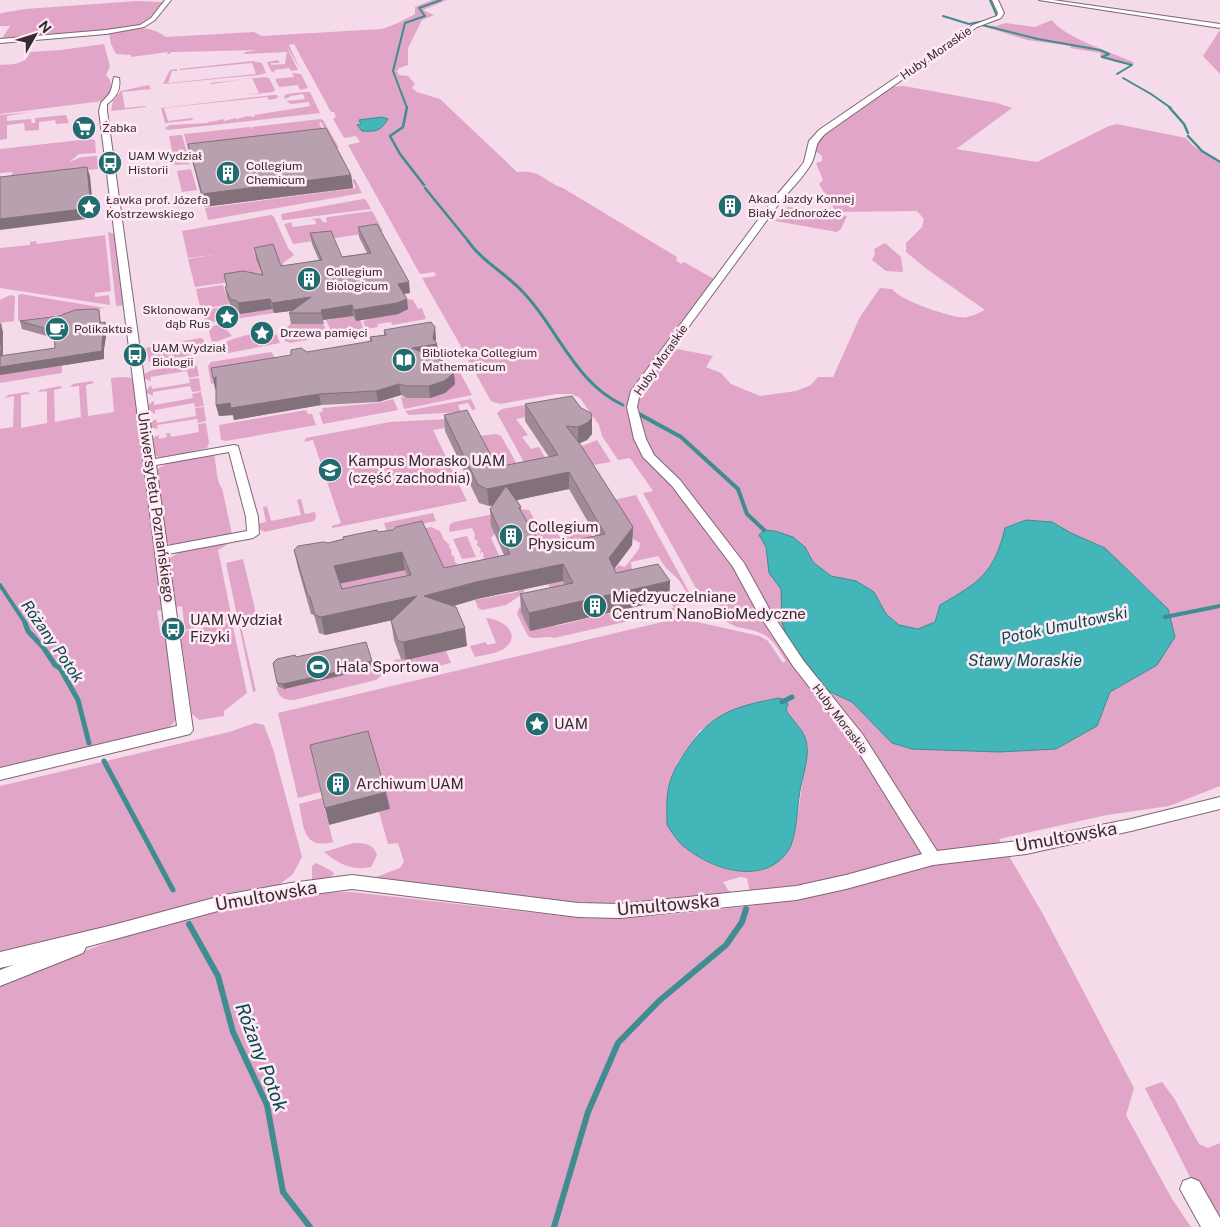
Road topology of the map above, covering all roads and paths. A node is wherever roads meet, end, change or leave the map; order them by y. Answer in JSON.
{"nodes":[{"id":1,"x":168,"y":0,"type":"edge"},
{"id":2,"x":995,"y":0,"type":"edge"},
{"id":3,"x":1042,"y":0,"type":"edge"},
{"id":4,"x":1220,"y":26,"type":"edge"},
{"id":5,"x":0,"y":40,"type":"edge"},
{"id":6,"x":116,"y":78,"type":"dead end"},
{"id":7,"x":150,"y":463,"type":"junction"},
{"id":8,"x":163,"y":551,"type":"junction"},
{"id":9,"x":0,"y":774,"type":"edge"},
{"id":10,"x":1220,"y":803,"type":"edge"},
{"id":11,"x":933,"y":858,"type":"junction"},
{"id":12,"x":112,"y":933,"type":"junction"},
{"id":13,"x":0,"y":960,"type":"edge"},
{"id":14,"x":0,"y":978,"type":"edge"},
{"id":15,"x":1190,"y":1189,"type":"dead end"},
{"id":16,"x":1213,"y":1227,"type":"edge"}],
"edges":[{"from":1,"to":5,"type":"street"},
{"from":2,"to":11,"type":"street","name":"Huby Moraskie"},
{"from":3,"to":4,"type":"street"},
{"from":6,"to":7,"type":"street","name":"Uniwersytetu Poznańskiego"},
{"from":7,"to":8,"type":"street","name":"Uniwersytetu Poznańskiego"},
{"from":7,"to":8,"type":"street"},
{"from":8,"to":9,"type":"street","name":"Uniwersytetu Poznańskiego"},
{"from":10,"to":11,"type":"street","name":"Umultowska"},
{"from":11,"to":12,"type":"street","name":"Umultowska"},
{"from":12,"to":13,"type":"street","name":"Umultowska"},
{"from":12,"to":14,"type":"street","name":"Umultowska"},
{"from":15,"to":16,"type":"street"}]}
